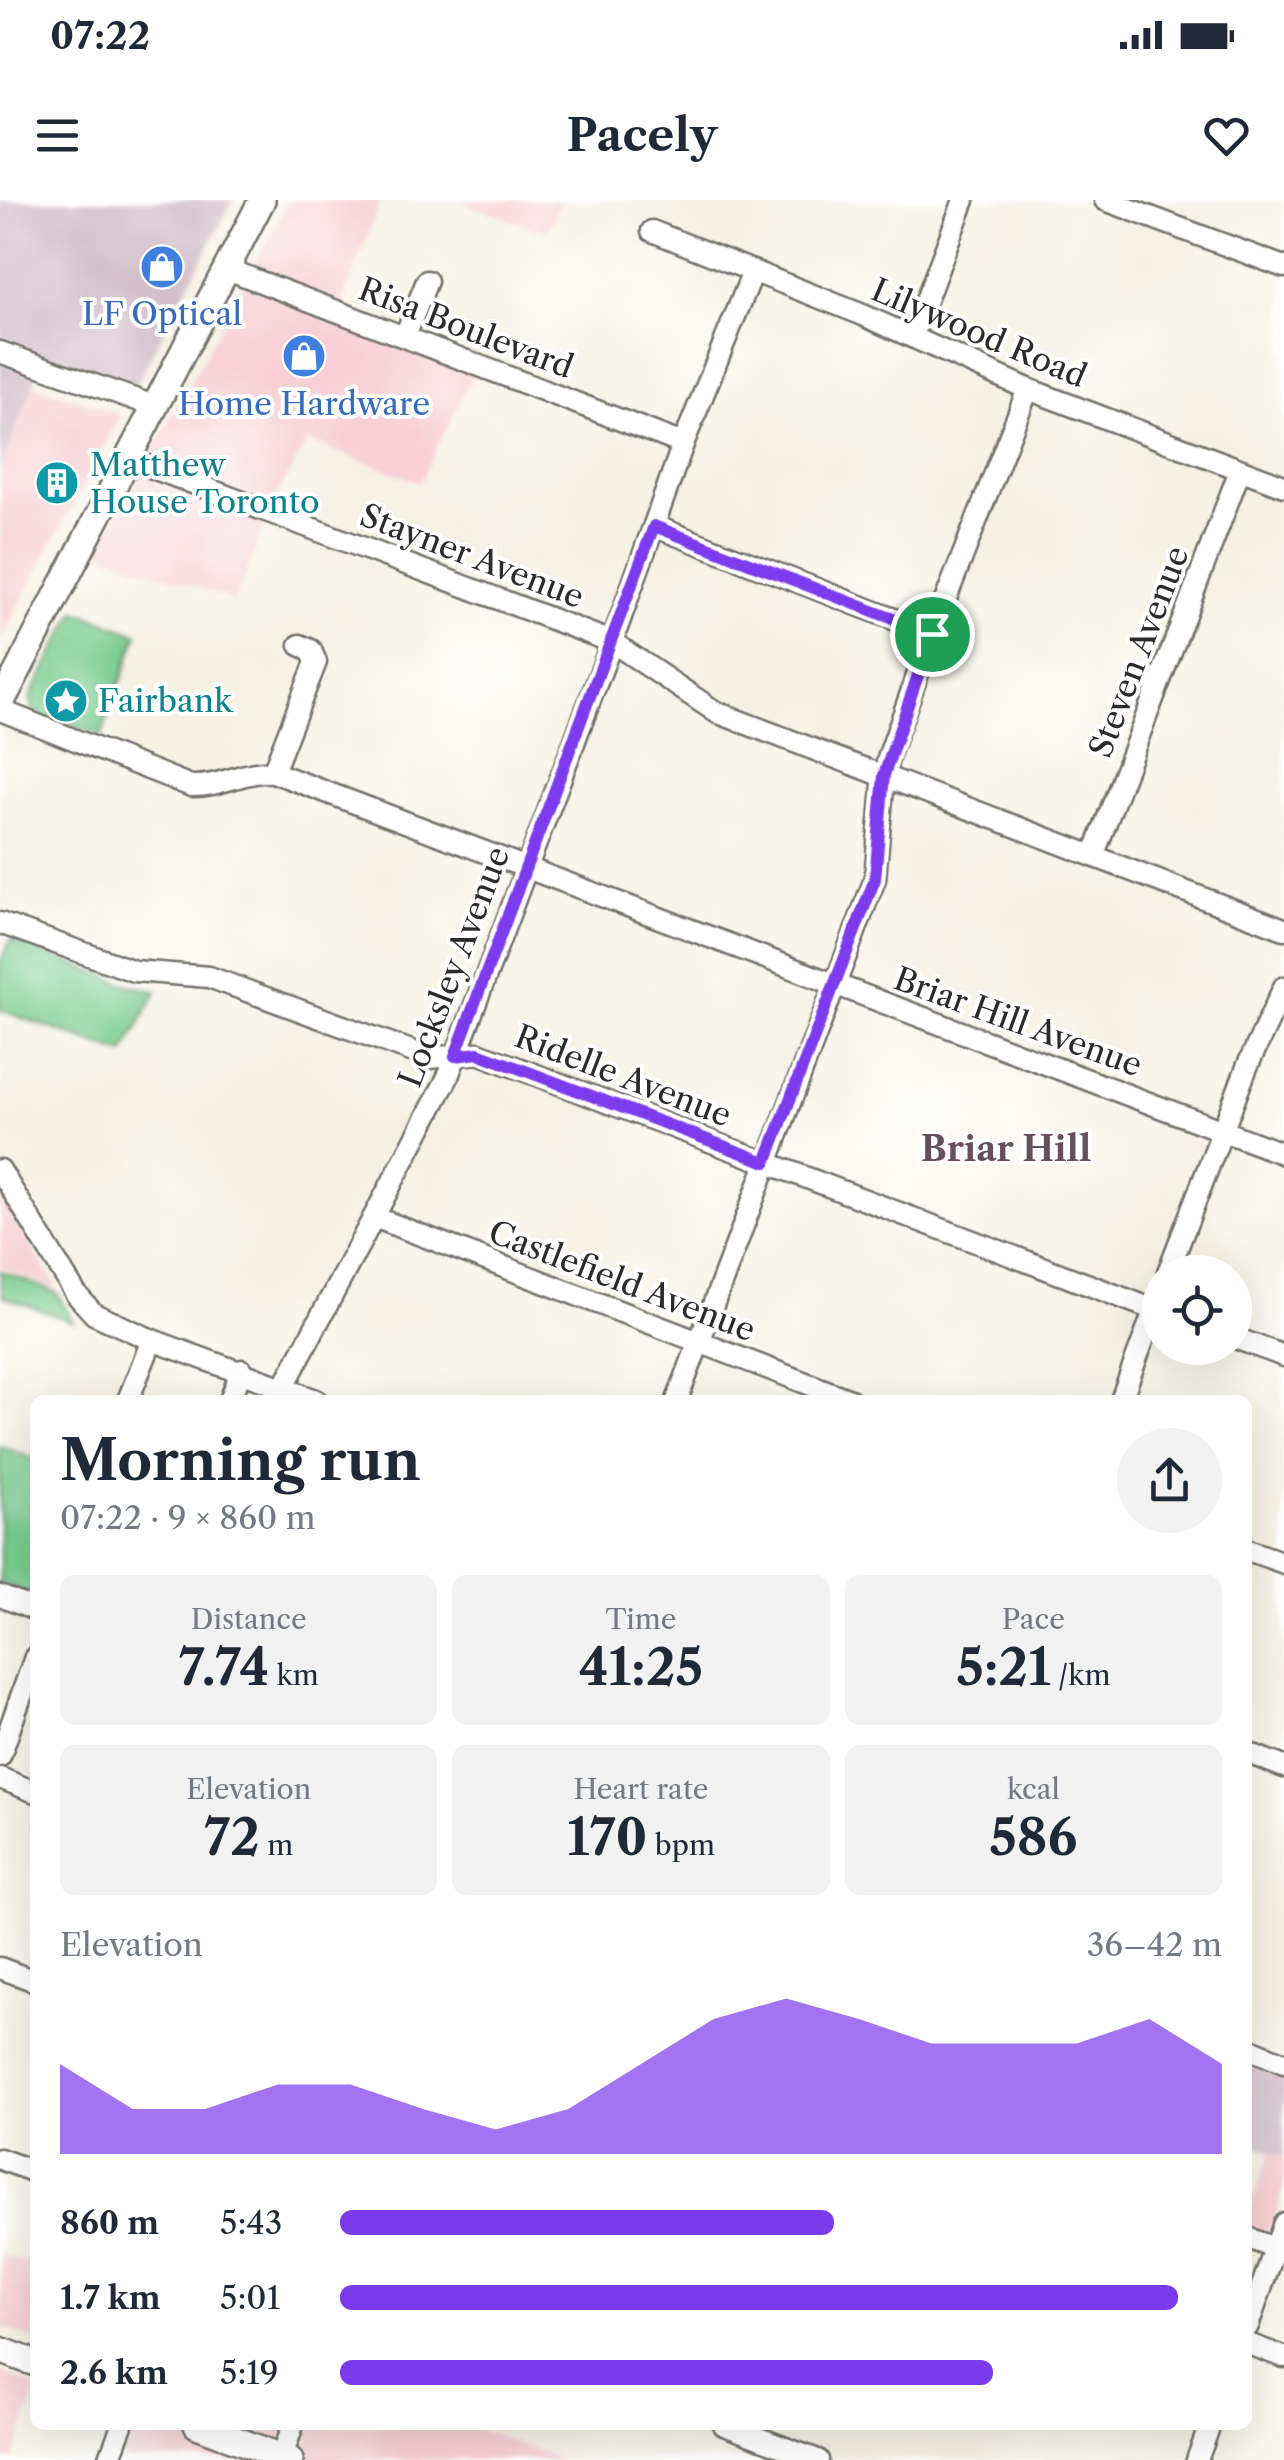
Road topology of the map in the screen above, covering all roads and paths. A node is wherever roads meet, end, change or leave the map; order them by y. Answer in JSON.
{"nodes":[{"id":1,"x":262,"y":200,"type":"edge"},
{"id":2,"x":964,"y":200,"type":"edge"},
{"id":3,"x":1106,"y":200,"type":"edge"},
{"id":4,"x":652,"y":231,"type":"dead end"},
{"id":5,"x":1284,"y":267,"type":"edge"},
{"id":6,"x":227,"y":269,"type":"junction"},
{"id":7,"x":753,"y":272,"type":"junction"},
{"id":8,"x":427,"y":280,"type":"dead end"},
{"id":9,"x":405,"y":336,"type":"junction"},
{"id":10,"x":912,"y":337,"type":"junction"},
{"id":11,"x":0,"y":352,"type":"edge"},
{"id":12,"x":1028,"y":389,"type":"junction"},
{"id":13,"x":157,"y":407,"type":"junction"},
{"id":14,"x":682,"y":444,"type":"junction"},
{"id":15,"x":129,"y":459,"type":"junction"},
{"id":16,"x":1240,"y":470,"type":"junction"},
{"id":17,"x":1284,"y":486,"type":"edge"},
{"id":18,"x":654,"y":526,"type":"junction"},
{"id":19,"x":932,"y":634,"type":"junction"},
{"id":20,"x":612,"y":642,"type":"junction"},
{"id":21,"x":300,"y":645,"type":"dead end"},
{"id":22,"x":0,"y":708,"type":"edge"},
{"id":23,"x":273,"y":772,"type":"junction"},
{"id":24,"x":884,"y":775,"type":"junction"},
{"id":25,"x":1094,"y":854,"type":"junction"},
{"id":26,"x":526,"y":868,"type":"junction"},
{"id":27,"x":0,"y":923,"type":"edge"},
{"id":28,"x":1284,"y":928,"type":"edge"},
{"id":29,"x":834,"y":986,"type":"junction"},
{"id":30,"x":1284,"y":987,"type":"edge"},
{"id":31,"x":455,"y":1056,"type":"junction"},
{"id":32,"x":1222,"y":1130,"type":"junction"},
{"id":33,"x":1284,"y":1154,"type":"edge"},
{"id":34,"x":766,"y":1162,"type":"junction"},
{"id":35,"x":0,"y":1170,"type":"edge"},
{"id":36,"x":374,"y":1217,"type":"junction"},
{"id":37,"x":1174,"y":1255,"type":"edge"},
{"id":38,"x":1142,"y":1299,"type":"edge"},
{"id":39,"x":152,"y":1340,"type":"junction"},
{"id":40,"x":698,"y":1343,"type":"junction"},
{"id":41,"x":1252,"y":1344,"type":"edge"},
{"id":42,"x":1142,"y":1346,"type":"edge"},
{"id":43,"x":1284,"y":1356,"type":"edge"},
{"id":44,"x":242,"y":1370,"type":"junction"},
{"id":45,"x":283,"y":1388,"type":"junction"},
{"id":46,"x":130,"y":1395,"type":"edge"},
{"id":47,"x":232,"y":1395,"type":"edge"},
{"id":48,"x":302,"y":1395,"type":"edge"},
{"id":49,"x":680,"y":1395,"type":"edge"},
{"id":50,"x":837,"y":1395,"type":"edge"},
{"id":51,"x":1123,"y":1395,"type":"edge"},
{"id":52,"x":1252,"y":1552,"type":"edge"},
{"id":53,"x":1284,"y":1564,"type":"edge"},
{"id":54,"x":0,"y":1596,"type":"edge"},
{"id":55,"x":30,"y":1608,"type":"edge"},
{"id":56,"x":30,"y":1671,"type":"edge"},
{"id":57,"x":0,"y":1756,"type":"edge"},
{"id":58,"x":1252,"y":1756,"type":"edge"},
{"id":59,"x":1284,"y":1768,"type":"edge"},
{"id":60,"x":0,"y":1778,"type":"edge"},
{"id":61,"x":30,"y":1790,"type":"edge"},
{"id":62,"x":0,"y":1968,"type":"edge"},
{"id":63,"x":30,"y":1979,"type":"edge"},
{"id":64,"x":1252,"y":2050,"type":"edge"},
{"id":65,"x":1284,"y":2062,"type":"edge"},
{"id":66,"x":0,"y":2159,"type":"edge"},
{"id":67,"x":30,"y":2170,"type":"edge"},
{"id":68,"x":1284,"y":2223,"type":"edge"},
{"id":69,"x":1252,"y":2240,"type":"edge"},
{"id":70,"x":1274,"y":2248,"type":"junction"},
{"id":71,"x":1252,"y":2314,"type":"edge"},
{"id":72,"x":1252,"y":2345,"type":"edge"},
{"id":73,"x":0,"y":2350,"type":"edge"},
{"id":74,"x":1284,"y":2356,"type":"edge"},
{"id":75,"x":30,"y":2361,"type":"edge"},
{"id":76,"x":120,"y":2430,"type":"edge"},
{"id":77,"x":210,"y":2430,"type":"edge"},
{"id":78,"x":293,"y":2430,"type":"edge"},
{"id":79,"x":737,"y":2430,"type":"edge"},
{"id":80,"x":1208,"y":2430,"type":"edge"},
{"id":81,"x":286,"y":2458,"type":"edge"},
{"id":82,"x":110,"y":2460,"type":"edge"},
{"id":83,"x":818,"y":2460,"type":"edge"},
{"id":84,"x":1197,"y":2460,"type":"edge"}],
"edges":[{"from":1,"to":6,"type":"main road"},
{"from":2,"to":10,"type":"street"},
{"from":3,"to":5,"type":"street"},
{"from":4,"to":7,"type":"street","name":"Lilywood Road"},
{"from":6,"to":9,"type":"street","name":"Risa Boulevard"},
{"from":6,"to":13,"type":"main road"},
{"from":7,"to":10,"type":"street","name":"Lilywood Road"},
{"from":7,"to":14,"type":"street","name":"Locksley Avenue"},
{"from":8,"to":9,"type":"street"},
{"from":9,"to":14,"type":"street","name":"Risa Boulevard"},
{"from":10,"to":12,"type":"street","name":"Lilywood Road"},
{"from":11,"to":13,"type":"street"},
{"from":12,"to":16,"type":"street","name":"Lilywood Road"},
{"from":12,"to":19,"type":"street"},
{"from":13,"to":15,"type":"main road"},
{"from":14,"to":18,"type":"street","name":"Locksley Avenue"},
{"from":15,"to":20,"type":"street","name":"Stayner Avenue"},
{"from":15,"to":22,"type":"main road"},
{"from":16,"to":17,"type":"street","name":"Lilywood Road"},
{"from":16,"to":25,"type":"street","name":"Steven Avenue"},
{"from":18,"to":19,"type":"street"},
{"from":18,"to":20,"type":"street","name":"Locksley Avenue"},
{"from":19,"to":24,"type":"street"},
{"from":20,"to":24,"type":"street","name":"Stayner Avenue"},
{"from":20,"to":26,"type":"street","name":"Locksley Avenue"},
{"from":21,"to":23,"type":"street"},
{"from":22,"to":23,"type":"street"},
{"from":23,"to":26,"type":"street","name":"Briar Hill Avenue"},
{"from":24,"to":25,"type":"street","name":"Stayner Avenue"},
{"from":24,"to":29,"type":"street"},
{"from":25,"to":28,"type":"street","name":"Stayner Avenue"},
{"from":26,"to":29,"type":"street","name":"Briar Hill Avenue"},
{"from":26,"to":31,"type":"street","name":"Locksley Avenue"},
{"from":27,"to":31,"type":"street","name":"Ridelle Avenue"},
{"from":29,"to":32,"type":"street","name":"Briar Hill Avenue"},
{"from":29,"to":34,"type":"street"},
{"from":30,"to":32,"type":"street"},
{"from":31,"to":34,"type":"street","name":"Ridelle Avenue"},
{"from":31,"to":36,"type":"street","name":"Locksley Avenue"},
{"from":32,"to":33,"type":"street","name":"Briar Hill Avenue"},
{"from":32,"to":37,"type":"street"},
{"from":34,"to":38,"type":"street","name":"Ridelle Avenue"},
{"from":34,"to":40,"type":"street"},
{"from":35,"to":39,"type":"street"},
{"from":36,"to":40,"type":"street","name":"Castlefield Avenue"},
{"from":36,"to":45,"type":"street","name":"Locksley Avenue"},
{"from":39,"to":44,"type":"street"},
{"from":39,"to":46,"type":"street"},
{"from":40,"to":49,"type":"street"},
{"from":40,"to":50,"type":"street","name":"Castlefield Avenue"},
{"from":41,"to":43,"type":"street"},
{"from":42,"to":51,"type":"street"},
{"from":44,"to":45,"type":"street"},
{"from":44,"to":47,"type":"street"},
{"from":45,"to":48,"type":"street"},
{"from":52,"to":53,"type":"street"},
{"from":54,"to":55,"type":"street"},
{"from":56,"to":57,"type":"street"},
{"from":58,"to":59,"type":"street"},
{"from":60,"to":61,"type":"street"},
{"from":62,"to":63,"type":"street"},
{"from":64,"to":65,"type":"street"},
{"from":66,"to":67,"type":"street"},
{"from":68,"to":70,"type":"street"},
{"from":69,"to":70,"type":"street"},
{"from":70,"to":71,"type":"street"},
{"from":72,"to":74,"type":"street"},
{"from":73,"to":75,"type":"main road"},
{"from":76,"to":82,"type":"street"},
{"from":77,"to":81,"type":"main road"},
{"from":78,"to":81,"type":"street"},
{"from":79,"to":83,"type":"street"},
{"from":80,"to":84,"type":"street"}]}
